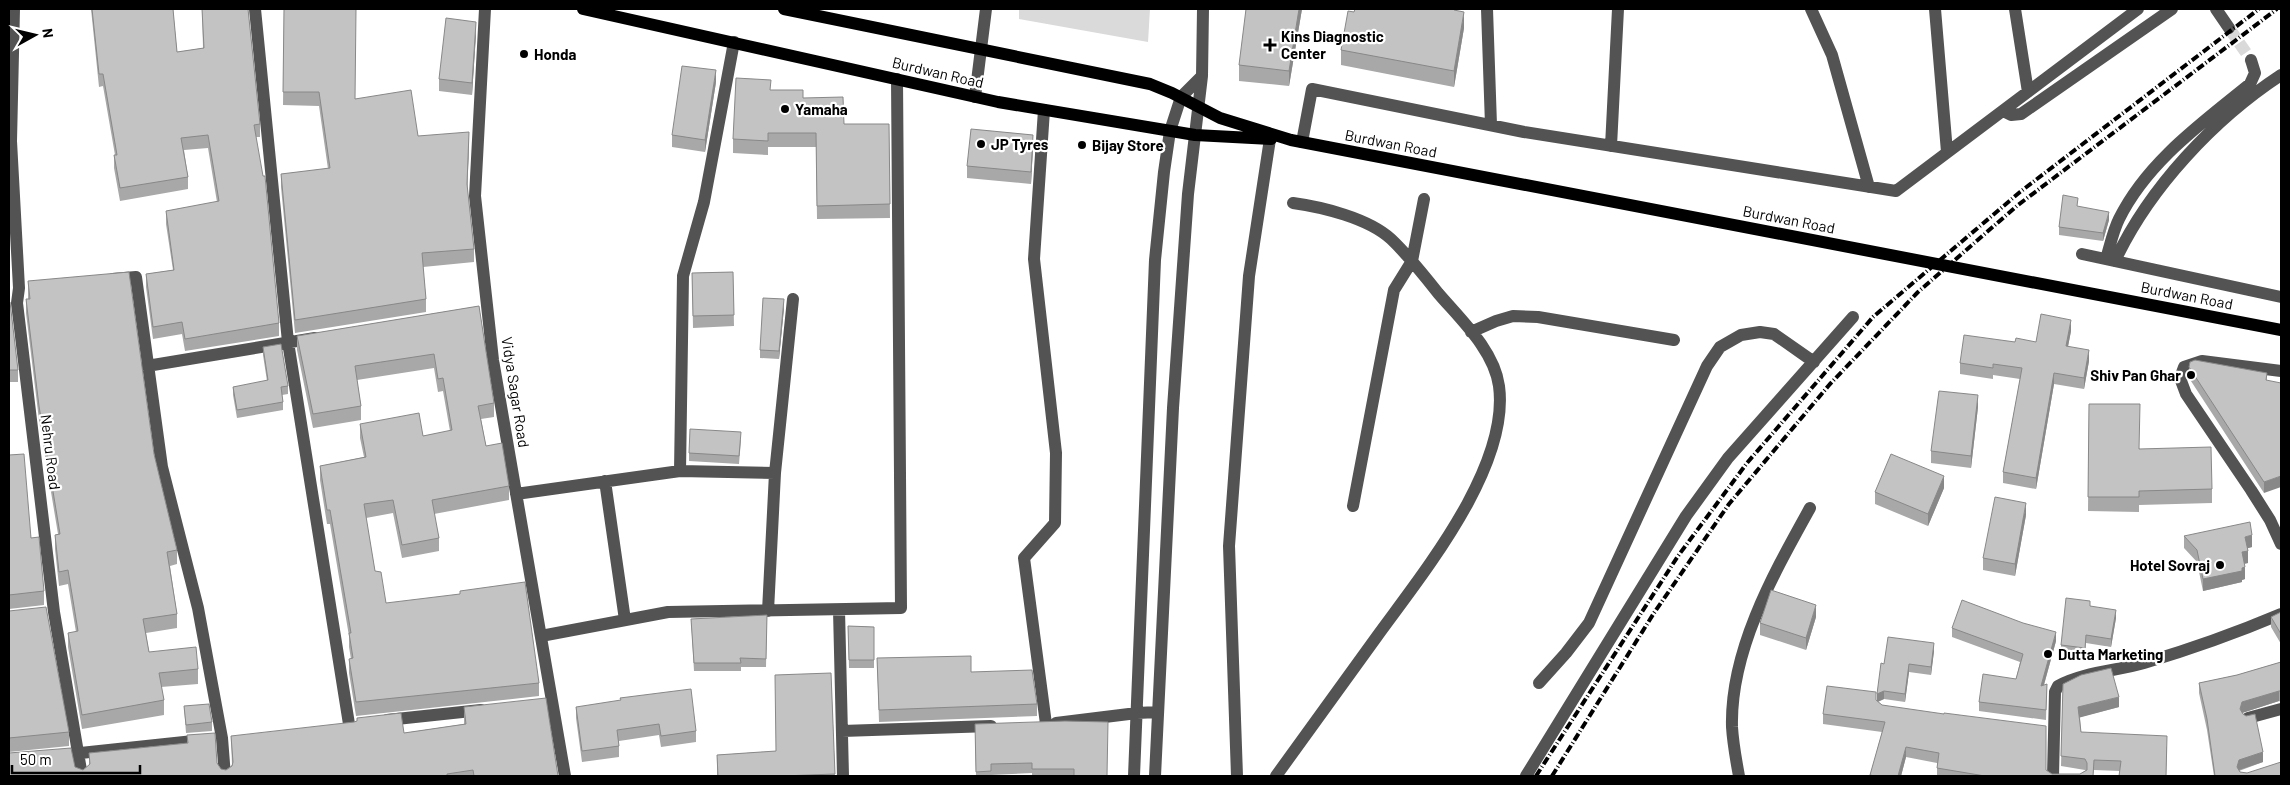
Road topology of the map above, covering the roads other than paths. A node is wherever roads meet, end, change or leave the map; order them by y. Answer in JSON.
{"nodes":[{"id":1,"x":14,"y":9,"type":"edge"},
{"id":2,"x":255,"y":9,"type":"edge"},
{"id":3,"x":485,"y":9,"type":"edge"},
{"id":4,"x":583,"y":9,"type":"edge"},
{"id":5,"x":784,"y":9,"type":"edge"},
{"id":6,"x":986,"y":9,"type":"edge"},
{"id":7,"x":1203,"y":9,"type":"edge"},
{"id":8,"x":1487,"y":9,"type":"edge"},
{"id":9,"x":1618,"y":9,"type":"edge"},
{"id":10,"x":1812,"y":9,"type":"edge"},
{"id":11,"x":1935,"y":9,"type":"edge"},
{"id":12,"x":2015,"y":9,"type":"edge"},
{"id":13,"x":2138,"y":9,"type":"edge"},
{"id":14,"x":2172,"y":9,"type":"edge"},
{"id":15,"x":2216,"y":9,"type":"edge"},
{"id":16,"x":2229,"y":28,"type":"tunnel mouth"},
{"id":17,"x":734,"y":42,"type":"junction"},
{"id":18,"x":982,"y":50,"type":"junction"},
{"id":19,"x":2251,"y":60,"type":"tunnel mouth"},
{"id":20,"x":2281,"y":75,"type":"edge"},
{"id":21,"x":1202,"y":76,"type":"junction"},
{"id":22,"x":897,"y":79,"type":"junction"},
{"id":23,"x":2028,"y":92,"type":"junction"},
{"id":24,"x":976,"y":97,"type":"junction"},
{"id":25,"x":1181,"y":97,"type":"junction"},
{"id":26,"x":1198,"y":106,"type":"junction"},
{"id":27,"x":1044,"y":110,"type":"junction"},
{"id":28,"x":2003,"y":111,"type":"junction"},
{"id":29,"x":1491,"y":125,"type":"junction"},
{"id":30,"x":1170,"y":131,"type":"junction"},
{"id":31,"x":1195,"y":134,"type":"junction"},
{"id":32,"x":1270,"y":139,"type":"junction"},
{"id":33,"x":1296,"y":141,"type":"junction"},
{"id":34,"x":1612,"y":146,"type":"junction"},
{"id":35,"x":1947,"y":152,"type":"junction"},
{"id":36,"x":1869,"y":187,"type":"junction"},
{"id":37,"x":1424,"y":200,"type":"dead end"},
{"id":38,"x":1293,"y":202,"type":"dead end"},
{"id":39,"x":2114,"y":233,"type":"junction"},
{"id":40,"x":2126,"y":237,"type":"junction"},
{"id":41,"x":2082,"y":254,"type":"dead end"},
{"id":42,"x":2110,"y":260,"type":"junction"},
{"id":43,"x":1412,"y":261,"type":"junction"},
{"id":44,"x":97,"y":280,"type":"edge"},
{"id":45,"x":19,"y":288,"type":"edge"},
{"id":46,"x":2281,"y":297,"type":"edge"},
{"id":47,"x":793,"y":299,"type":"dead end"},
{"id":48,"x":1853,"y":317,"type":"dead end"},
{"id":49,"x":2281,"y":330,"type":"edge"},
{"id":50,"x":1471,"y":332,"type":"junction"},
{"id":51,"x":326,"y":336,"type":"edge"},
{"id":52,"x":1674,"y":340,"type":"dead end"},
{"id":53,"x":288,"y":342,"type":"junction"},
{"id":54,"x":1814,"y":362,"type":"junction"},
{"id":55,"x":147,"y":366,"type":"junction"},
{"id":56,"x":2281,"y":371,"type":"edge"},
{"id":57,"x":680,"y":471,"type":"junction"},
{"id":58,"x":775,"y":473,"type":"junction"},
{"id":59,"x":605,"y":481,"type":"junction"},
{"id":60,"x":516,"y":494,"type":"junction"},
{"id":61,"x":1353,"y":506,"type":"dead end"},
{"id":62,"x":1810,"y":508,"type":"dead end"},
{"id":63,"x":2281,"y":544,"type":"edge"},
{"id":64,"x":839,"y":610,"type":"junction"},
{"id":65,"x":768,"y":611,"type":"junction"},
{"id":66,"x":2281,"y":614,"type":"edge"},
{"id":67,"x":625,"y":620,"type":"junction"},
{"id":68,"x":541,"y":636,"type":"junction"},
{"id":69,"x":1539,"y":683,"type":"dead end"},
{"id":70,"x":2281,"y":708,"type":"edge"},
{"id":71,"x":495,"y":709,"type":"edge"},
{"id":72,"x":1158,"y":712,"type":"junction"},
{"id":73,"x":1137,"y":713,"type":"junction"},
{"id":74,"x":2248,"y":718,"type":"edge"},
{"id":75,"x":378,"y":721,"type":"edge"},
{"id":76,"x":349,"y":724,"type":"edge"},
{"id":77,"x":1007,"y":726,"type":"edge"},
{"id":78,"x":842,"y":731,"type":"junction"},
{"id":79,"x":227,"y":737,"type":"junction"},
{"id":80,"x":78,"y":753,"type":"junction"},
{"id":81,"x":58,"y":755,"type":"edge"},
{"id":82,"x":2056,"y":775,"type":"edge"},
{"id":83,"x":82,"y":776,"type":"edge"},
{"id":84,"x":225,"y":776,"type":"edge"},
{"id":85,"x":565,"y":776,"type":"edge"},
{"id":86,"x":843,"y":776,"type":"edge"},
{"id":87,"x":1134,"y":776,"type":"edge"},
{"id":88,"x":1155,"y":776,"type":"edge"},
{"id":89,"x":1237,"y":776,"type":"edge"},
{"id":90,"x":1276,"y":776,"type":"edge"},
{"id":91,"x":1526,"y":776,"type":"edge"},
{"id":92,"x":1739,"y":776,"type":"edge"}],
"edges":[{"from":1,"to":45,"type":"street","name":"Nehru Road"},
{"from":2,"to":53,"type":"street"},
{"from":3,"to":60,"type":"street","name":"Vidya Sagar Road"},
{"from":4,"to":17,"type":"main road","name":"Burdwan Road"},
{"from":5,"to":18,"type":"main road","name":"Burdwan Road"},
{"from":6,"to":18,"type":"street"},
{"from":7,"to":21,"type":"street"},
{"from":8,"to":29,"type":"street"},
{"from":9,"to":34,"type":"street"},
{"from":10,"to":36,"type":"street"},
{"from":11,"to":35,"type":"street"},
{"from":12,"to":23,"type":"street"},
{"from":13,"to":23,"type":"street"},
{"from":14,"to":28,"type":"street"},
{"from":15,"to":16,"type":"street"},
{"from":17,"to":22,"type":"main road","name":"Burdwan Road"},
{"from":17,"to":57,"type":"street"},
{"from":18,"to":24,"type":"street"},
{"from":18,"to":25,"type":"main road","name":"Burdwan Road"},
{"from":19,"to":39,"type":"street"},
{"from":20,"to":40,"type":"street"},
{"from":21,"to":25,"type":"street"},
{"from":21,"to":26,"type":"street"},
{"from":22,"to":24,"type":"main road","name":"Burdwan Road"},
{"from":22,"to":64,"type":"street"},
{"from":23,"to":28,"type":"street"},
{"from":24,"to":27,"type":"main road","name":"Burdwan Road"},
{"from":25,"to":26,"type":"main road","name":"Burdwan Road"},
{"from":25,"to":30,"type":"street"},
{"from":26,"to":31,"type":"street"},
{"from":26,"to":33,"type":"main road","name":"Burdwan Road"},
{"from":27,"to":30,"type":"main road","name":"Burdwan Road"},
{"from":27,"to":73,"type":"street"},
{"from":28,"to":35,"type":"street"},
{"from":29,"to":33,"type":"street"},
{"from":29,"to":34,"type":"street"},
{"from":30,"to":31,"type":"main road","name":"Burdwan Road"},
{"from":30,"to":73,"type":"street"},
{"from":31,"to":32,"type":"main road","name":"Burdwan Road"},
{"from":31,"to":72,"type":"street"},
{"from":32,"to":33,"type":"main road","name":"Burdwan Road"},
{"from":32,"to":89,"type":"street"},
{"from":33,"to":49,"type":"main road","name":"Burdwan Road"},
{"from":34,"to":36,"type":"street"},
{"from":35,"to":36,"type":"street"},
{"from":37,"to":43,"type":"street"},
{"from":38,"to":43,"type":"street"},
{"from":39,"to":40,"type":"street"},
{"from":39,"to":42,"type":"street"},
{"from":40,"to":42,"type":"street"},
{"from":41,"to":42,"type":"street"},
{"from":42,"to":46,"type":"street"},
{"from":43,"to":50,"type":"street"},
{"from":43,"to":61,"type":"street"},
{"from":44,"to":55,"type":"street"},
{"from":45,"to":80,"type":"street","name":"Nehru Road"},
{"from":47,"to":58,"type":"street"},
{"from":48,"to":54,"type":"street"},
{"from":50,"to":52,"type":"street"},
{"from":50,"to":90,"type":"street"},
{"from":51,"to":53,"type":"street"},
{"from":53,"to":55,"type":"street"},
{"from":53,"to":76,"type":"street"},
{"from":54,"to":69,"type":"street"},
{"from":54,"to":91,"type":"street"},
{"from":55,"to":79,"type":"street"},
{"from":56,"to":63,"type":"street"},
{"from":57,"to":58,"type":"street"},
{"from":57,"to":59,"type":"street"},
{"from":58,"to":65,"type":"street"},
{"from":59,"to":60,"type":"street"},
{"from":59,"to":67,"type":"street"},
{"from":60,"to":68,"type":"street","name":"Vidya Sagar Road"},
{"from":62,"to":92,"type":"street"},
{"from":64,"to":65,"type":"street"},
{"from":64,"to":78,"type":"street"},
{"from":65,"to":67,"type":"street"},
{"from":66,"to":82,"type":"street"},
{"from":67,"to":68,"type":"street"},
{"from":68,"to":85,"type":"street","name":"Vidya Sagar Road"},
{"from":70,"to":74,"type":"street"},
{"from":71,"to":75,"type":"street"},
{"from":72,"to":73,"type":"street"},
{"from":72,"to":88,"type":"street"},
{"from":73,"to":87,"type":"street"},
{"from":77,"to":78,"type":"street"},
{"from":78,"to":86,"type":"street"},
{"from":79,"to":80,"type":"street"},
{"from":79,"to":84,"type":"street"},
{"from":80,"to":81,"type":"street"},
{"from":80,"to":83,"type":"street","name":"Nehru Road"}]}
